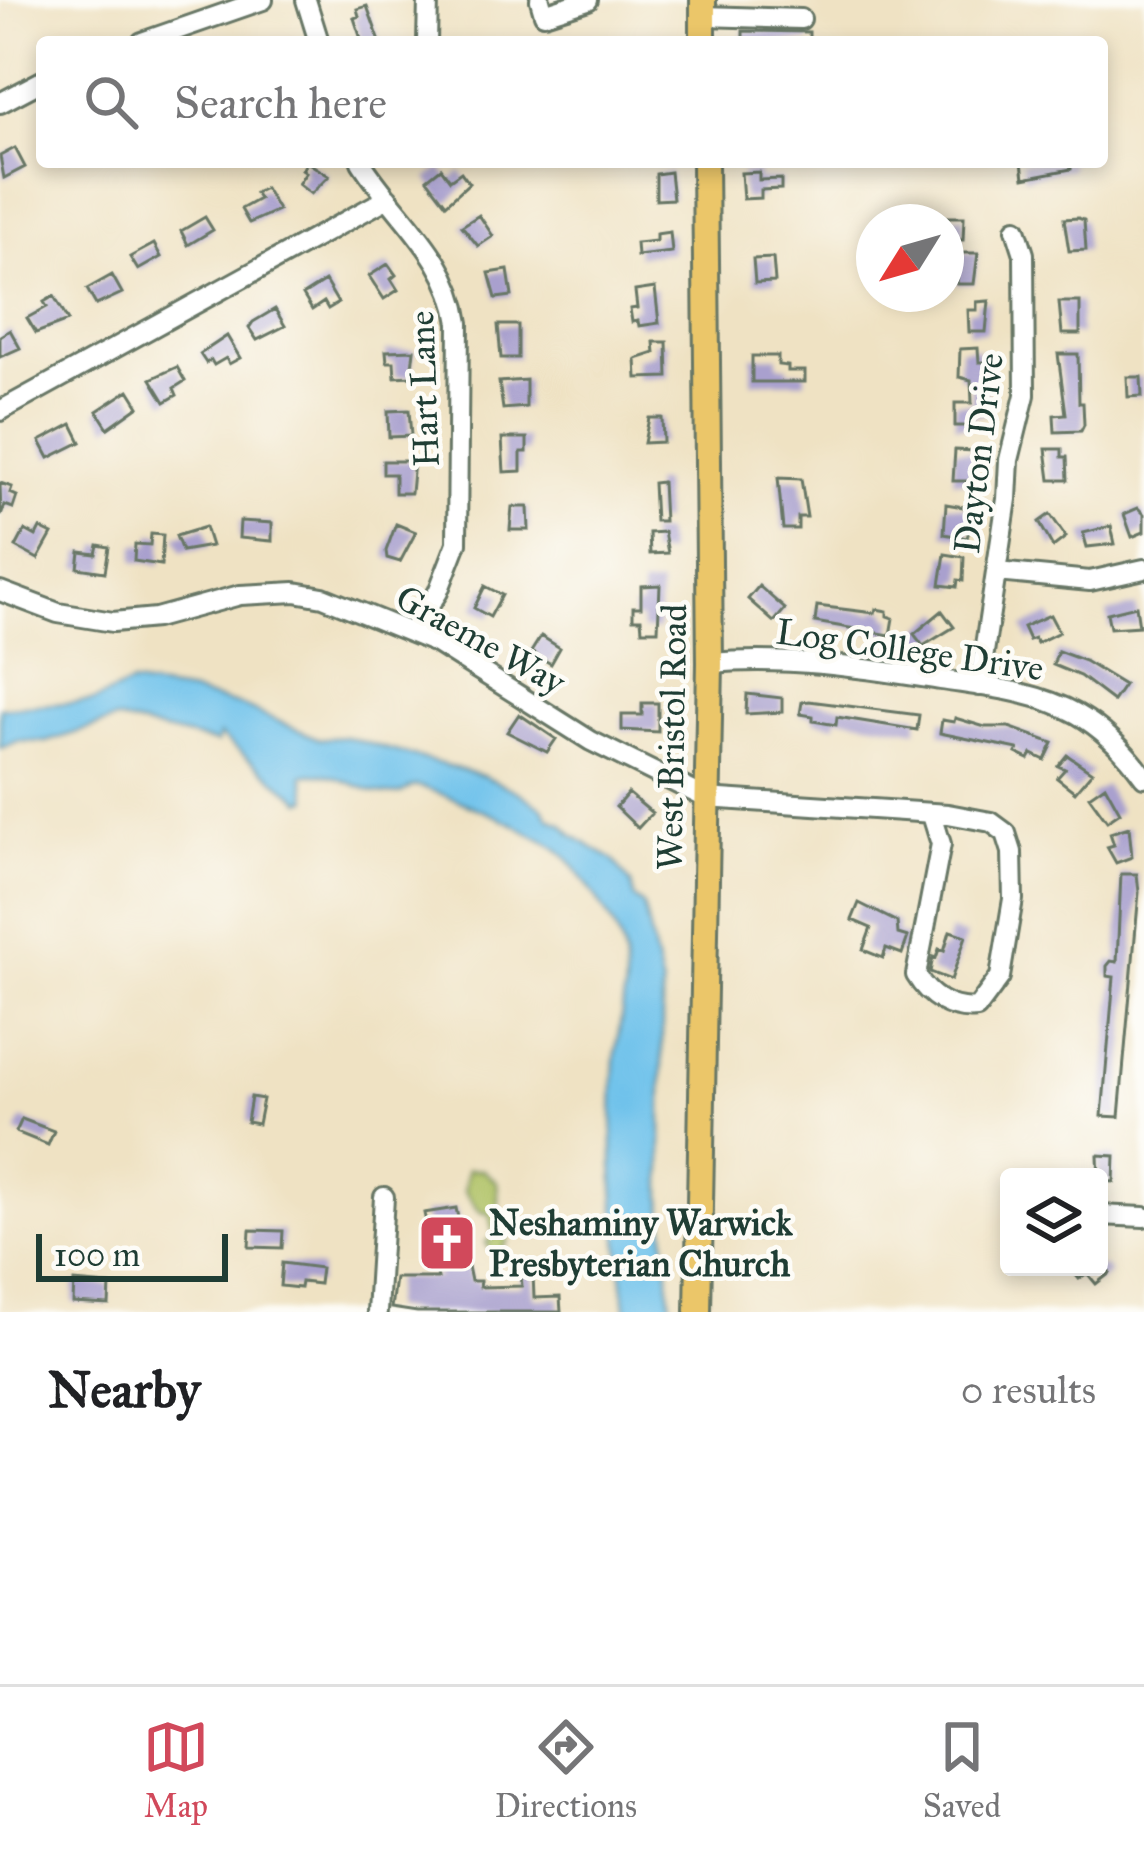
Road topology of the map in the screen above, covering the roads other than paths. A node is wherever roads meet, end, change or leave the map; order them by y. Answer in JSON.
{"nodes":[{"id":1,"x":263,"y":0,"type":"edge"},
{"id":2,"x":306,"y":0,"type":"edge"},
{"id":3,"x":428,"y":0,"type":"edge"},
{"id":4,"x":540,"y":0,"type":"edge"},
{"id":5,"x":588,"y":0,"type":"edge"},
{"id":6,"x":194,"y":2,"type":"edge"},
{"id":7,"x":703,"y":19,"type":"edge"},
{"id":8,"x":801,"y":19,"type":"dead end"},
{"id":9,"x":200,"y":22,"type":"junction"},
{"id":10,"x":159,"y":36,"type":"edge"},
{"id":11,"x":317,"y":36,"type":"edge"},
{"id":12,"x":427,"y":36,"type":"edge"},
{"id":13,"x":36,"y":84,"type":"edge"},
{"id":14,"x":0,"y":103,"type":"edge"},
{"id":15,"x":366,"y":168,"type":"edge"},
{"id":16,"x":704,"y":168,"type":"edge"},
{"id":17,"x":388,"y":198,"type":"junction"},
{"id":18,"x":1016,"y":229,"type":"dead end"},
{"id":19,"x":0,"y":412,"type":"edge"},
{"id":20,"x":1144,"y":569,"type":"edge"},
{"id":21,"x":997,"y":572,"type":"junction"},
{"id":22,"x":0,"y":591,"type":"edge"},
{"id":23,"x":412,"y":632,"type":"junction"},
{"id":24,"x":710,"y":663,"type":"junction"},
{"id":25,"x":979,"y":686,"type":"junction"},
{"id":26,"x":1144,"y":777,"type":"edge"},
{"id":27,"x":706,"y":798,"type":"junction"},
{"id":28,"x":932,"y":815,"type":"junction"},
{"id":29,"x":384,"y":1197,"type":"dead end"},
{"id":30,"x":1108,"y":1215,"type":"edge"},
{"id":31,"x":1144,"y":1217,"type":"edge"},
{"id":32,"x":377,"y":1312,"type":"edge"},
{"id":33,"x":698,"y":1312,"type":"edge"}],
"edges":[{"from":1,"to":9,"type":"street"},
{"from":2,"to":11,"type":"street"},
{"from":3,"to":12,"type":"street"},
{"from":4,"to":5,"type":"street"},
{"from":6,"to":9,"type":"street"},
{"from":7,"to":8,"type":"street"},
{"from":9,"to":10,"type":"street"},
{"from":13,"to":14,"type":"street"},
{"from":15,"to":17,"type":"street","name":"Hart Lane"},
{"from":16,"to":24,"type":"main road","name":"West Bristol Road"},
{"from":17,"to":19,"type":"street"},
{"from":17,"to":23,"type":"street","name":"Hart Lane"},
{"from":18,"to":21,"type":"street","name":"Dayton Drive"},
{"from":20,"to":21,"type":"street"},
{"from":21,"to":25,"type":"street","name":"Dayton Drive"},
{"from":22,"to":23,"type":"street","name":"Graeme Way"},
{"from":23,"to":27,"type":"street","name":"Graeme Way"},
{"from":24,"to":25,"type":"street","name":"Log College Drive"},
{"from":24,"to":27,"type":"main road","name":"West Bristol Road"},
{"from":25,"to":26,"type":"street","name":"Log College Drive"},
{"from":27,"to":28,"type":"street"},
{"from":27,"to":33,"type":"main road","name":"West Bristol Road"},
{"from":28,"to":28,"type":"street"},
{"from":29,"to":32,"type":"street"},
{"from":30,"to":31,"type":"street"}]}
